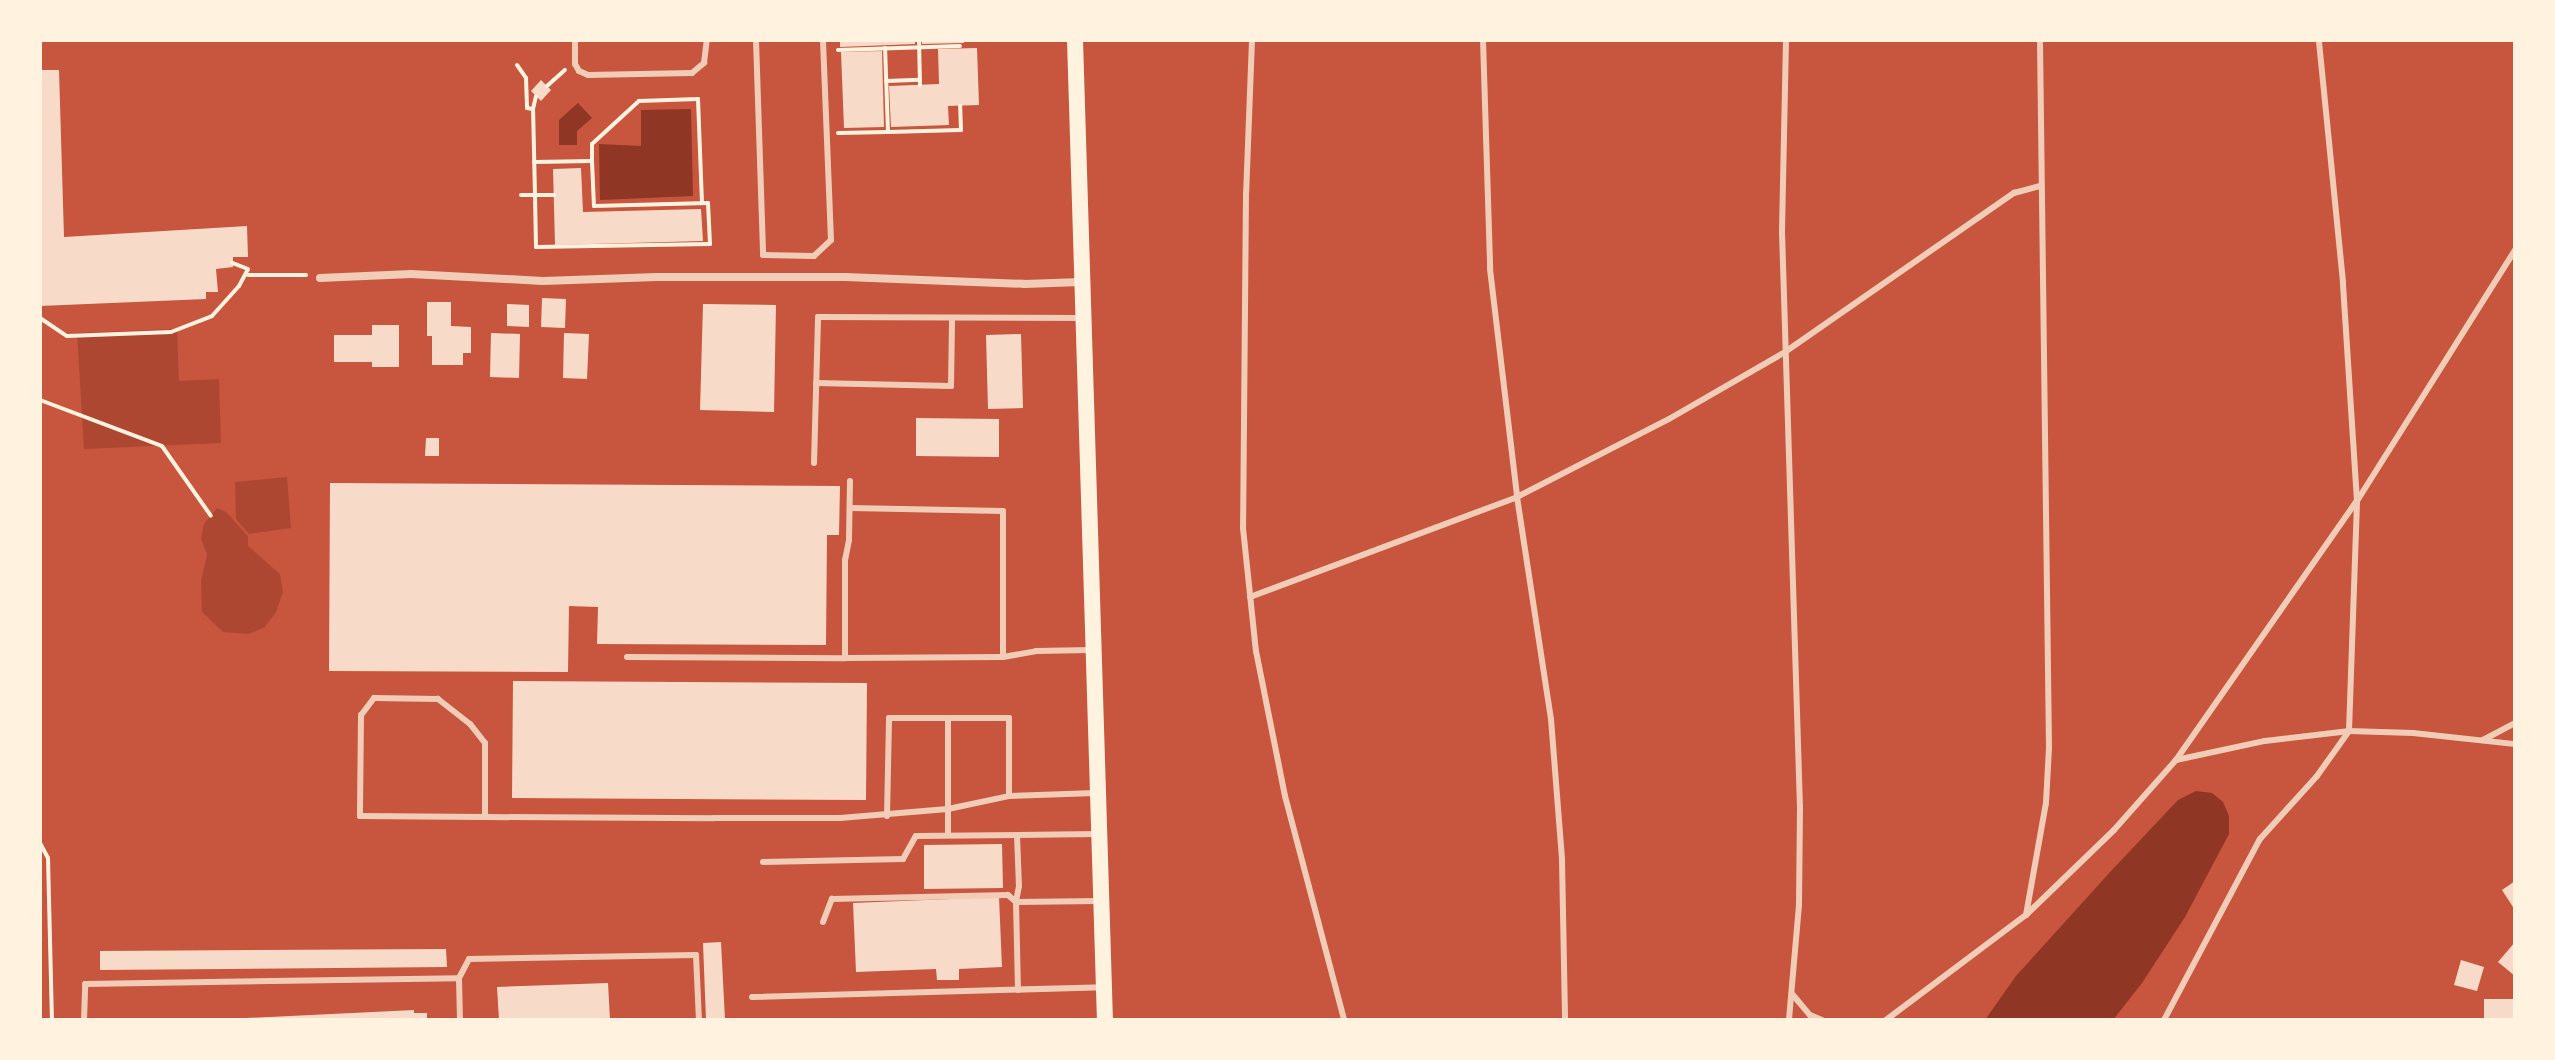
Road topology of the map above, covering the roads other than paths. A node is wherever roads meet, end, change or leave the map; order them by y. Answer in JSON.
{"nodes":[{"id":1,"x":575,"y":40,"type":"edge"},
{"id":2,"x":707,"y":40,"type":"edge"},
{"id":3,"x":756,"y":40,"type":"edge"},
{"id":4,"x":823,"y":40,"type":"edge"},
{"id":5,"x":1075,"y":40,"type":"edge"},
{"id":6,"x":1252,"y":40,"type":"edge"},
{"id":7,"x":1483,"y":40,"type":"edge"},
{"id":8,"x":1786,"y":40,"type":"edge"},
{"id":9,"x":2040,"y":40,"type":"edge"},
{"id":10,"x":2319,"y":40,"type":"edge"},
{"id":11,"x":2040,"y":186,"type":"junction"},
{"id":12,"x":2515,"y":250,"type":"edge"},
{"id":13,"x":320,"y":278,"type":"road end"},
{"id":14,"x":1083,"y":282,"type":"junction"},
{"id":15,"x":1084,"y":318,"type":"junction"},
{"id":16,"x":952,"y":320,"type":"junction"},
{"id":17,"x":1785,"y":352,"type":"junction"},
{"id":18,"x":816,"y":383,"type":"junction"},
{"id":19,"x":814,"y":463,"type":"dead end"},
{"id":20,"x":850,"y":481,"type":"dead end"},
{"id":21,"x":1517,"y":497,"type":"junction"},
{"id":22,"x":2357,"y":501,"type":"junction"},
{"id":23,"x":850,"y":508,"type":"junction"},
{"id":24,"x":1250,"y":597,"type":"junction"},
{"id":25,"x":1095,"y":650,"type":"junction"},
{"id":26,"x":627,"y":657,"type":"dead end"},
{"id":27,"x":1003,"y":657,"type":"junction"},
{"id":28,"x":845,"y":658,"type":"junction"},
{"id":29,"x":948,"y":718,"type":"junction"},
{"id":30,"x":2515,"y":723,"type":"edge"},
{"id":31,"x":2349,"y":731,"type":"junction"},
{"id":32,"x":2482,"y":741,"type":"junction"},
{"id":33,"x":2515,"y":744,"type":"edge"},
{"id":34,"x":2176,"y":760,"type":"junction"},
{"id":35,"x":1098,"y":793,"type":"junction"},
{"id":36,"x":1009,"y":796,"type":"junction"},
{"id":37,"x":948,"y":809,"type":"junction"},
{"id":38,"x":887,"y":816,"type":"junction"},
{"id":39,"x":485,"y":817,"type":"junction"},
{"id":40,"x":1100,"y":834,"type":"junction"},
{"id":41,"x":948,"y":835,"type":"junction"},
{"id":42,"x":1017,"y":835,"type":"junction"},
{"id":43,"x":763,"y":862,"type":"dead end"},
{"id":44,"x":1102,"y":901,"type":"junction"},
{"id":45,"x":1016,"y":902,"type":"junction"},
{"id":46,"x":2026,"y":915,"type":"junction"},
{"id":47,"x":823,"y":922,"type":"dead end"},
{"id":48,"x":459,"y":978,"type":"junction"},
{"id":49,"x":1104,"y":987,"type":"junction"},
{"id":50,"x":1018,"y":990,"type":"junction"},
{"id":51,"x":1793,"y":995,"type":"junction"},
{"id":52,"x":752,"y":997,"type":"dead end"},
{"id":53,"x":84,"y":1020,"type":"edge"},
{"id":54,"x":460,"y":1020,"type":"edge"},
{"id":55,"x":699,"y":1020,"type":"edge"},
{"id":56,"x":1105,"y":1020,"type":"edge"},
{"id":57,"x":1344,"y":1020,"type":"edge"},
{"id":58,"x":1565,"y":1020,"type":"edge"},
{"id":59,"x":1789,"y":1020,"type":"edge"},
{"id":60,"x":1822,"y":1020,"type":"edge"},
{"id":61,"x":1886,"y":1020,"type":"edge"},
{"id":62,"x":2164,"y":1020,"type":"edge"}],
"edges":[{"from":1,"to":2,"type":"lane"},
{"from":3,"to":4,"type":"lane"},
{"from":5,"to":14,"type":"main road"},
{"from":6,"to":24,"type":"lane"},
{"from":7,"to":21,"type":"lane"},
{"from":8,"to":17,"type":"lane"},
{"from":9,"to":11,"type":"lane"},
{"from":10,"to":22,"type":"lane"},
{"from":11,"to":17,"type":"lane"},
{"from":11,"to":46,"type":"lane"},
{"from":12,"to":22,"type":"lane"},
{"from":13,"to":14,"type":"street"},
{"from":14,"to":15,"type":"main road"},
{"from":15,"to":16,"type":"lane"},
{"from":15,"to":25,"type":"main road"},
{"from":16,"to":18,"type":"lane"},
{"from":16,"to":18,"type":"lane"},
{"from":17,"to":21,"type":"lane"},
{"from":17,"to":51,"type":"lane"},
{"from":18,"to":19,"type":"lane"},
{"from":20,"to":23,"type":"lane"},
{"from":21,"to":24,"type":"lane"},
{"from":21,"to":58,"type":"lane"},
{"from":22,"to":31,"type":"lane"},
{"from":22,"to":34,"type":"lane"},
{"from":23,"to":27,"type":"lane"},
{"from":23,"to":28,"type":"lane"},
{"from":24,"to":57,"type":"lane"},
{"from":25,"to":27,"type":"lane"},
{"from":25,"to":35,"type":"main road"},
{"from":26,"to":28,"type":"lane"},
{"from":27,"to":28,"type":"lane"},
{"from":29,"to":36,"type":"lane"},
{"from":29,"to":37,"type":"lane"},
{"from":29,"to":38,"type":"lane"},
{"from":30,"to":32,"type":"lane"},
{"from":31,"to":32,"type":"lane"},
{"from":31,"to":34,"type":"lane"},
{"from":31,"to":62,"type":"lane"},
{"from":32,"to":33,"type":"lane"},
{"from":34,"to":46,"type":"lane"},
{"from":35,"to":36,"type":"lane"},
{"from":35,"to":40,"type":"main road"},
{"from":36,"to":37,"type":"lane"},
{"from":37,"to":38,"type":"lane"},
{"from":37,"to":41,"type":"lane"},
{"from":38,"to":39,"type":"lane"},
{"from":39,"to":39,"type":"lane"},
{"from":40,"to":42,"type":"lane"},
{"from":40,"to":44,"type":"main road"},
{"from":41,"to":42,"type":"lane"},
{"from":41,"to":43,"type":"lane"},
{"from":42,"to":45,"type":"lane"},
{"from":44,"to":45,"type":"lane"},
{"from":44,"to":49,"type":"main road"},
{"from":45,"to":47,"type":"lane"},
{"from":45,"to":50,"type":"lane"},
{"from":46,"to":61,"type":"lane"},
{"from":48,"to":53,"type":"lane"},
{"from":48,"to":54,"type":"lane"},
{"from":48,"to":55,"type":"lane"},
{"from":49,"to":50,"type":"lane"},
{"from":49,"to":56,"type":"main road"},
{"from":50,"to":52,"type":"lane"},
{"from":51,"to":59,"type":"lane"},
{"from":51,"to":60,"type":"lane"}]}
